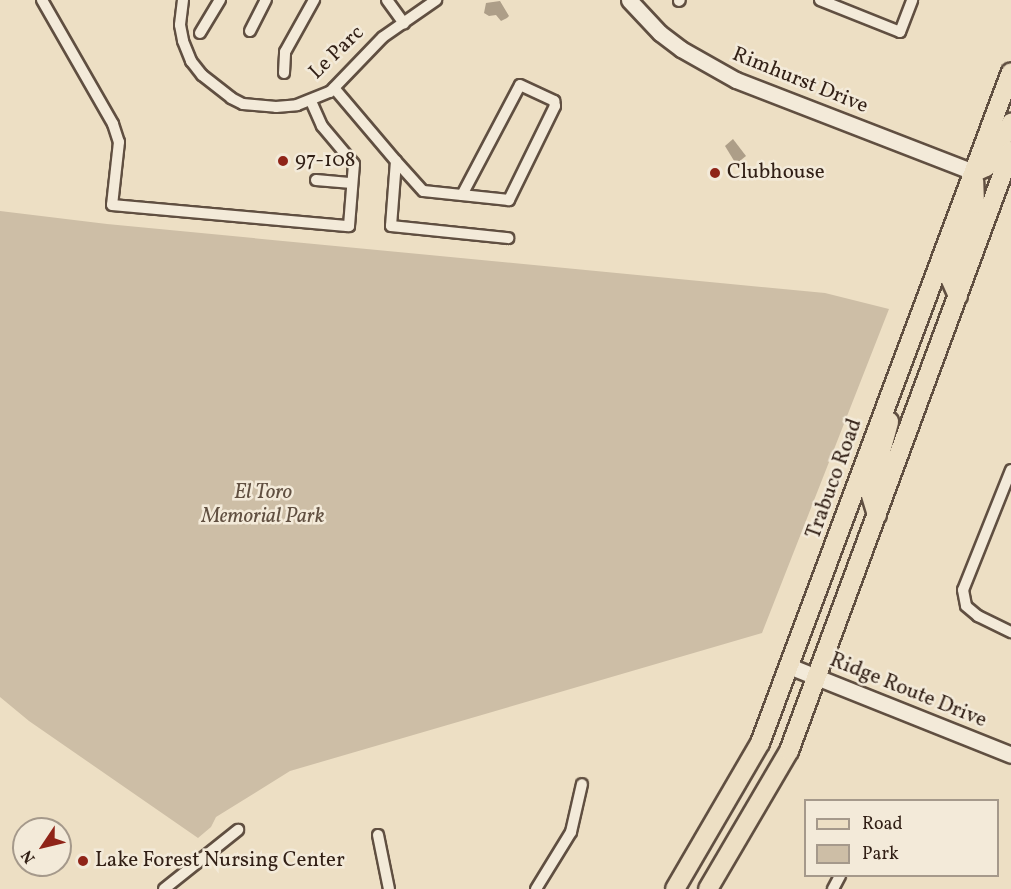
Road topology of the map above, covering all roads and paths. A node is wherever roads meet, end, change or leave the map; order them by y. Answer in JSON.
{"nodes":[{"id":1,"x":42,"y":0,"type":"edge"},
{"id":2,"x":183,"y":0,"type":"edge"},
{"id":3,"x":220,"y":0,"type":"edge"},
{"id":4,"x":266,"y":0,"type":"edge"},
{"id":5,"x":314,"y":0,"type":"edge"},
{"id":6,"x":387,"y":0,"type":"edge"},
{"id":7,"x":436,"y":0,"type":"edge"},
{"id":8,"x":630,"y":0,"type":"edge"},
{"id":9,"x":820,"y":0,"type":"edge"},
{"id":10,"x":912,"y":0,"type":"edge"},
{"id":11,"x":404,"y":23,"type":"junction"},
{"id":12,"x":250,"y":31,"type":"dead end"},
{"id":13,"x":200,"y":33,"type":"dead end"},
{"id":14,"x":1011,"y":72,"type":"edge"},
{"id":15,"x":284,"y":73,"type":"dead end"},
{"id":16,"x":334,"y":88,"type":"junction"},
{"id":17,"x":311,"y":101,"type":"junction"},
{"id":18,"x":1011,"y":123,"type":"edge"},
{"id":19,"x":1011,"y":151,"type":"edge"},
{"id":20,"x":396,"y":161,"type":"junction"},
{"id":21,"x":973,"y":172,"type":"junction"},
{"id":22,"x":316,"y":180,"type":"dead end"},
{"id":23,"x":352,"y":183,"type":"junction"},
{"id":24,"x":462,"y":195,"type":"junction"},
{"id":25,"x":508,"y":238,"type":"dead end"},
{"id":26,"x":958,"y":296,"type":"junction"},
{"id":27,"x":885,"y":407,"type":"junction"},
{"id":28,"x":1011,"y":470,"type":"edge"},
{"id":29,"x":877,"y":515,"type":"junction"},
{"id":30,"x":1011,"y":632,"type":"edge"},
{"id":31,"x":789,"y":666,"type":"junction"},
{"id":32,"x":817,"y":677,"type":"junction"},
{"id":33,"x":1011,"y":755,"type":"edge"},
{"id":34,"x":582,"y":784,"type":"dead end"},
{"id":35,"x":238,"y":830,"type":"dead end"},
{"id":36,"x":378,"y":835,"type":"dead end"},
{"id":37,"x":164,"y":889,"type":"edge"},
{"id":38,"x":389,"y":889,"type":"edge"},
{"id":39,"x":536,"y":889,"type":"edge"},
{"id":40,"x":675,"y":889,"type":"edge"},
{"id":41,"x":708,"y":889,"type":"edge"}],
"edges":[{"from":1,"to":23,"type":"street"},
{"from":2,"to":17,"type":"street","name":"Le Parc"},
{"from":3,"to":13,"type":"street"},
{"from":4,"to":12,"type":"street"},
{"from":5,"to":15,"type":"street"},
{"from":6,"to":11,"type":"street"},
{"from":7,"to":11,"type":"street","name":"Le Parc"},
{"from":8,"to":21,"type":"street","name":"Rimhurst Drive"},
{"from":9,"to":10,"type":"street"},
{"from":11,"to":16,"type":"street","name":"Le Parc"},
{"from":14,"to":21,"type":"main road","name":"Trabuco Road"},
{"from":16,"to":17,"type":"street","name":"Le Parc"},
{"from":16,"to":20,"type":"street"},
{"from":17,"to":23,"type":"street"},
{"from":18,"to":21,"type":"main road"},
{"from":19,"to":26,"type":"main road"},
{"from":20,"to":24,"type":"street"},
{"from":20,"to":25,"type":"street"},
{"from":21,"to":26,"type":"main road"},
{"from":21,"to":27,"type":"main road","name":"Trabuco Road"},
{"from":22,"to":23,"type":"street"},
{"from":24,"to":24,"type":"street"},
{"from":26,"to":29,"type":"main road"},
{"from":27,"to":29,"type":"main road"},
{"from":27,"to":31,"type":"main road","name":"Trabuco Road"},
{"from":28,"to":30,"type":"street"},
{"from":29,"to":32,"type":"main road"},
{"from":31,"to":32,"type":"street","name":"Ridge Route Drive"},
{"from":31,"to":40,"type":"main road","name":"Trabuco Road"},
{"from":32,"to":33,"type":"street","name":"Ridge Route Drive"},
{"from":32,"to":41,"type":"main road"},
{"from":34,"to":39,"type":"street"},
{"from":35,"to":37,"type":"street"},
{"from":36,"to":38,"type":"street"}]}
